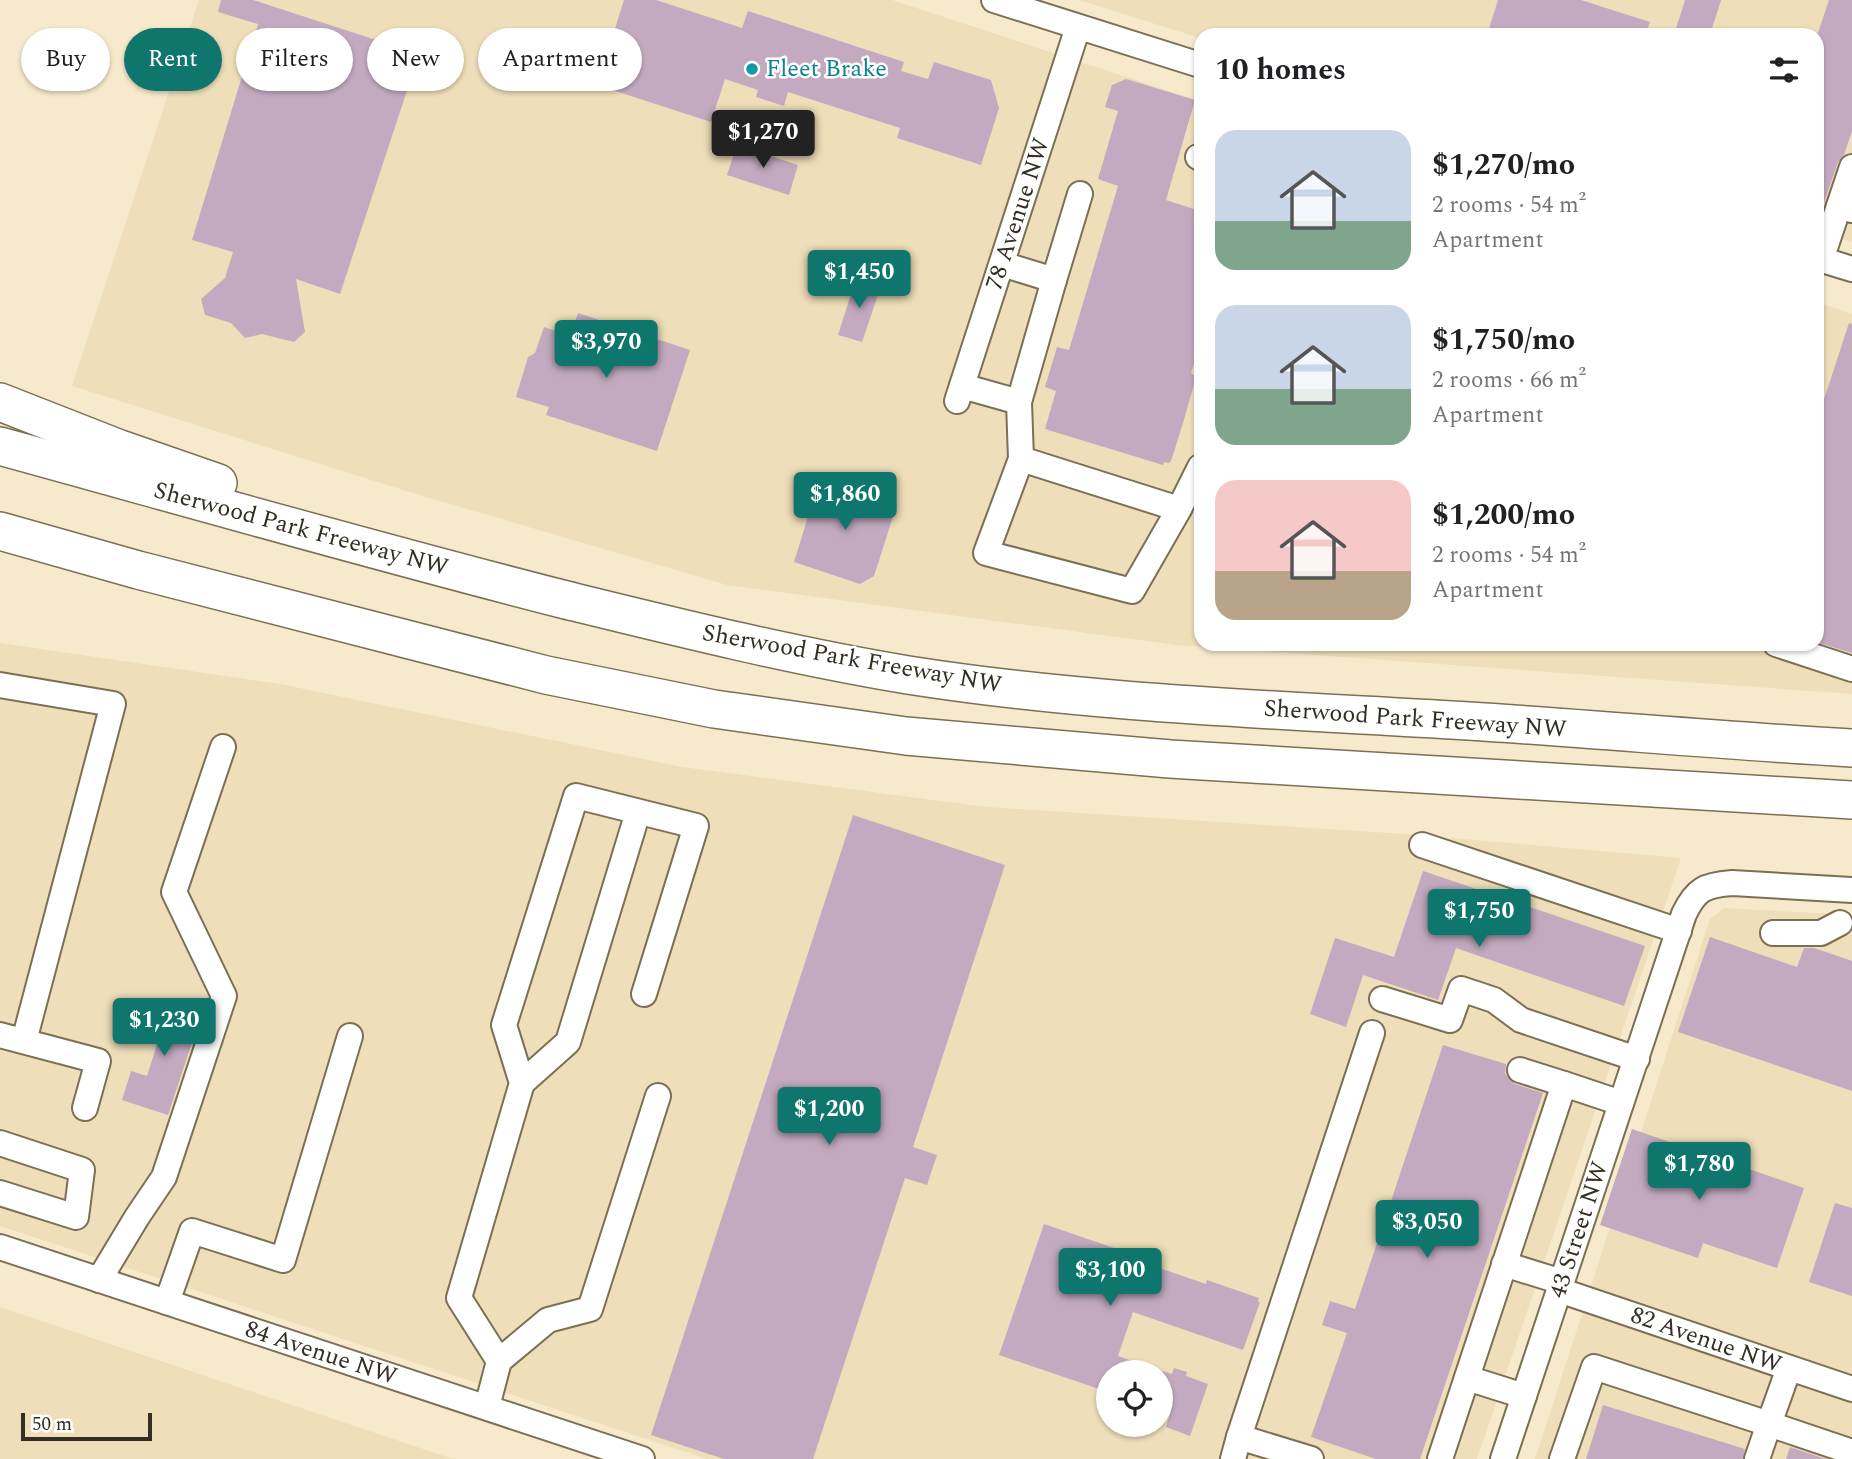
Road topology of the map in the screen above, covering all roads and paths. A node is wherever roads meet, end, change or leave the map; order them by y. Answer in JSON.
{"nodes":[{"id":1,"x":994,"y":0,"type":"edge"},
{"id":2,"x":1078,"y":27,"type":"junction"},
{"id":3,"x":1194,"y":63,"type":"edge"},
{"id":4,"x":1852,"y":167,"type":"edge"},
{"id":5,"x":1080,"y":194,"type":"dead end"},
{"id":6,"x":1846,"y":208,"type":"edge"},
{"id":7,"x":1824,"y":250,"type":"edge"},
{"id":8,"x":1824,"y":261,"type":"edge"},
{"id":9,"x":1002,"y":264,"type":"junction"},
{"id":10,"x":1852,"y":270,"type":"edge"},
{"id":11,"x":1054,"y":280,"type":"junction"},
{"id":12,"x":0,"y":402,"type":"edge"},
{"id":13,"x":1019,"y":402,"type":"junction"},
{"id":14,"x":0,"y":446,"type":"edge"},
{"id":15,"x":1021,"y":459,"type":"junction"},
{"id":16,"x":1194,"y":480,"type":"edge"},
{"id":17,"x":1180,"y":509,"type":"junction"},
{"id":18,"x":0,"y":531,"type":"edge"},
{"id":19,"x":0,"y":550,"type":"edge"},
{"id":20,"x":138,"y":570,"type":"junction"},
{"id":21,"x":451,"y":571,"type":"junction"},
{"id":22,"x":1797,"y":651,"type":"edge"},
{"id":23,"x":1852,"y":669,"type":"edge"},
{"id":24,"x":0,"y":685,"type":"edge"},
{"id":25,"x":223,"y":747,"type":"dead end"},
{"id":26,"x":1852,"y":748,"type":"edge"},
{"id":27,"x":1852,"y":800,"type":"edge"},
{"id":28,"x":638,"y":812,"type":"junction"},
{"id":29,"x":1422,"y":845,"type":"dead end"},
{"id":30,"x":1848,"y":889,"type":"edge"},
{"id":31,"x":1846,"y":926,"type":"edge"},
{"id":32,"x":1679,"y":931,"type":"junction"},
{"id":33,"x":1773,"y":933,"type":"dead end"},
{"id":34,"x":644,"y":994,"type":"dead end"},
{"id":35,"x":1382,"y":999,"type":"dead end"},
{"id":36,"x":1372,"y":1033,"type":"dead end"},
{"id":37,"x":0,"y":1035,"type":"edge"},
{"id":38,"x":350,"y":1036,"type":"dead end"},
{"id":39,"x":24,"y":1041,"type":"junction"},
{"id":40,"x":1637,"y":1059,"type":"junction"},
{"id":41,"x":1520,"y":1070,"type":"dead end"},
{"id":42,"x":522,"y":1083,"type":"junction"},
{"id":43,"x":1564,"y":1084,"type":"junction"},
{"id":44,"x":658,"y":1096,"type":"dead end"},
{"id":45,"x":1621,"y":1103,"type":"junction"},
{"id":46,"x":85,"y":1108,"type":"dead end"},
{"id":47,"x":0,"y":1143,"type":"edge"},
{"id":48,"x":0,"y":1193,"type":"edge"},
{"id":49,"x":0,"y":1247,"type":"edge"},
{"id":50,"x":1504,"y":1264,"type":"junction"},
{"id":51,"x":99,"y":1280,"type":"junction"},
{"id":52,"x":1561,"y":1286,"type":"junction"},
{"id":53,"x":167,"y":1302,"type":"junction"},
{"id":54,"x":499,"y":1361,"type":"junction"},
{"id":55,"x":1789,"y":1368,"type":"junction"},
{"id":56,"x":1467,"y":1378,"type":"junction"},
{"id":57,"x":1852,"y":1389,"type":"edge"},
{"id":58,"x":1524,"y":1396,"type":"junction"},
{"id":59,"x":487,"y":1408,"type":"junction"},
{"id":60,"x":1776,"y":1426,"type":"junction"},
{"id":61,"x":1236,"y":1448,"type":"edge"},
{"id":62,"x":1852,"y":1451,"type":"edge"},
{"id":63,"x":642,"y":1459,"type":"edge"},
{"id":64,"x":1311,"y":1459,"type":"edge"},
{"id":65,"x":1440,"y":1459,"type":"edge"},
{"id":66,"x":1503,"y":1459,"type":"edge"},
{"id":67,"x":1562,"y":1459,"type":"edge"},
{"id":68,"x":1757,"y":1459,"type":"edge"},
{"id":69,"x":1772,"y":1459,"type":"edge"}],
"edges":[{"from":1,"to":2,"type":"street"},
{"from":2,"to":3,"type":"street"},
{"from":2,"to":9,"type":"street","name":"78 Avenue NW"},
{"from":4,"to":6,"type":"street"},
{"from":5,"to":11,"type":"street"},
{"from":6,"to":7,"type":"street"},
{"from":8,"to":10,"type":"street"},
{"from":9,"to":11,"type":"street"},
{"from":9,"to":13,"type":"street","name":"78 Avenue NW"},
{"from":11,"to":13,"type":"street"},
{"from":12,"to":21,"type":"highway"},
{"from":13,"to":15,"type":"street"},
{"from":14,"to":21,"type":"highway","name":"Sherwood Park Freeway NW"},
{"from":15,"to":17,"type":"street"},
{"from":15,"to":17,"type":"street"},
{"from":16,"to":17,"type":"street"},
{"from":18,"to":20,"type":"highway"},
{"from":19,"to":20,"type":"highway"},
{"from":20,"to":27,"type":"highway"},
{"from":21,"to":26,"type":"highway","name":"Sherwood Park Freeway NW"},
{"from":22,"to":23,"type":"street"},
{"from":24,"to":39,"type":"street"},
{"from":25,"to":51,"type":"street"},
{"from":28,"to":34,"type":"street"},
{"from":28,"to":42,"type":"street"},
{"from":28,"to":42,"type":"street"},
{"from":29,"to":32,"type":"street"},
{"from":30,"to":31,"type":"street"},
{"from":30,"to":32,"type":"street","name":"43 Street NW"},
{"from":31,"to":33,"type":"street"},
{"from":32,"to":40,"type":"street","name":"43 Street NW"},
{"from":35,"to":40,"type":"street"},
{"from":36,"to":61,"type":"street"},
{"from":37,"to":39,"type":"street"},
{"from":38,"to":53,"type":"street"},
{"from":39,"to":46,"type":"street"},
{"from":40,"to":45,"type":"street","name":"43 Street NW"},
{"from":41,"to":43,"type":"street"},
{"from":42,"to":54,"type":"street"},
{"from":43,"to":45,"type":"street"},
{"from":43,"to":50,"type":"street"},
{"from":44,"to":54,"type":"street"},
{"from":45,"to":52,"type":"street","name":"43 Street NW"},
{"from":47,"to":48,"type":"street"},
{"from":49,"to":51,"type":"street","name":"84 Avenue NW"},
{"from":50,"to":52,"type":"street","name":"82 Avenue NW"},
{"from":50,"to":56,"type":"street"},
{"from":51,"to":53,"type":"street","name":"84 Avenue NW"},
{"from":52,"to":55,"type":"street","name":"82 Avenue NW"},
{"from":52,"to":58,"type":"street","name":"43 Street NW"},
{"from":53,"to":59,"type":"street","name":"84 Avenue NW"},
{"from":54,"to":59,"type":"street"},
{"from":55,"to":57,"type":"street","name":"82 Avenue NW"},
{"from":55,"to":60,"type":"street"},
{"from":56,"to":58,"type":"street"},
{"from":56,"to":65,"type":"street"},
{"from":58,"to":66,"type":"street","name":"43 Street NW"},
{"from":59,"to":63,"type":"street","name":"84 Avenue NW"},
{"from":60,"to":62,"type":"street"},
{"from":60,"to":67,"type":"street"},
{"from":60,"to":68,"type":"street"},
{"from":60,"to":69,"type":"street"},
{"from":61,"to":64,"type":"street"}]}
